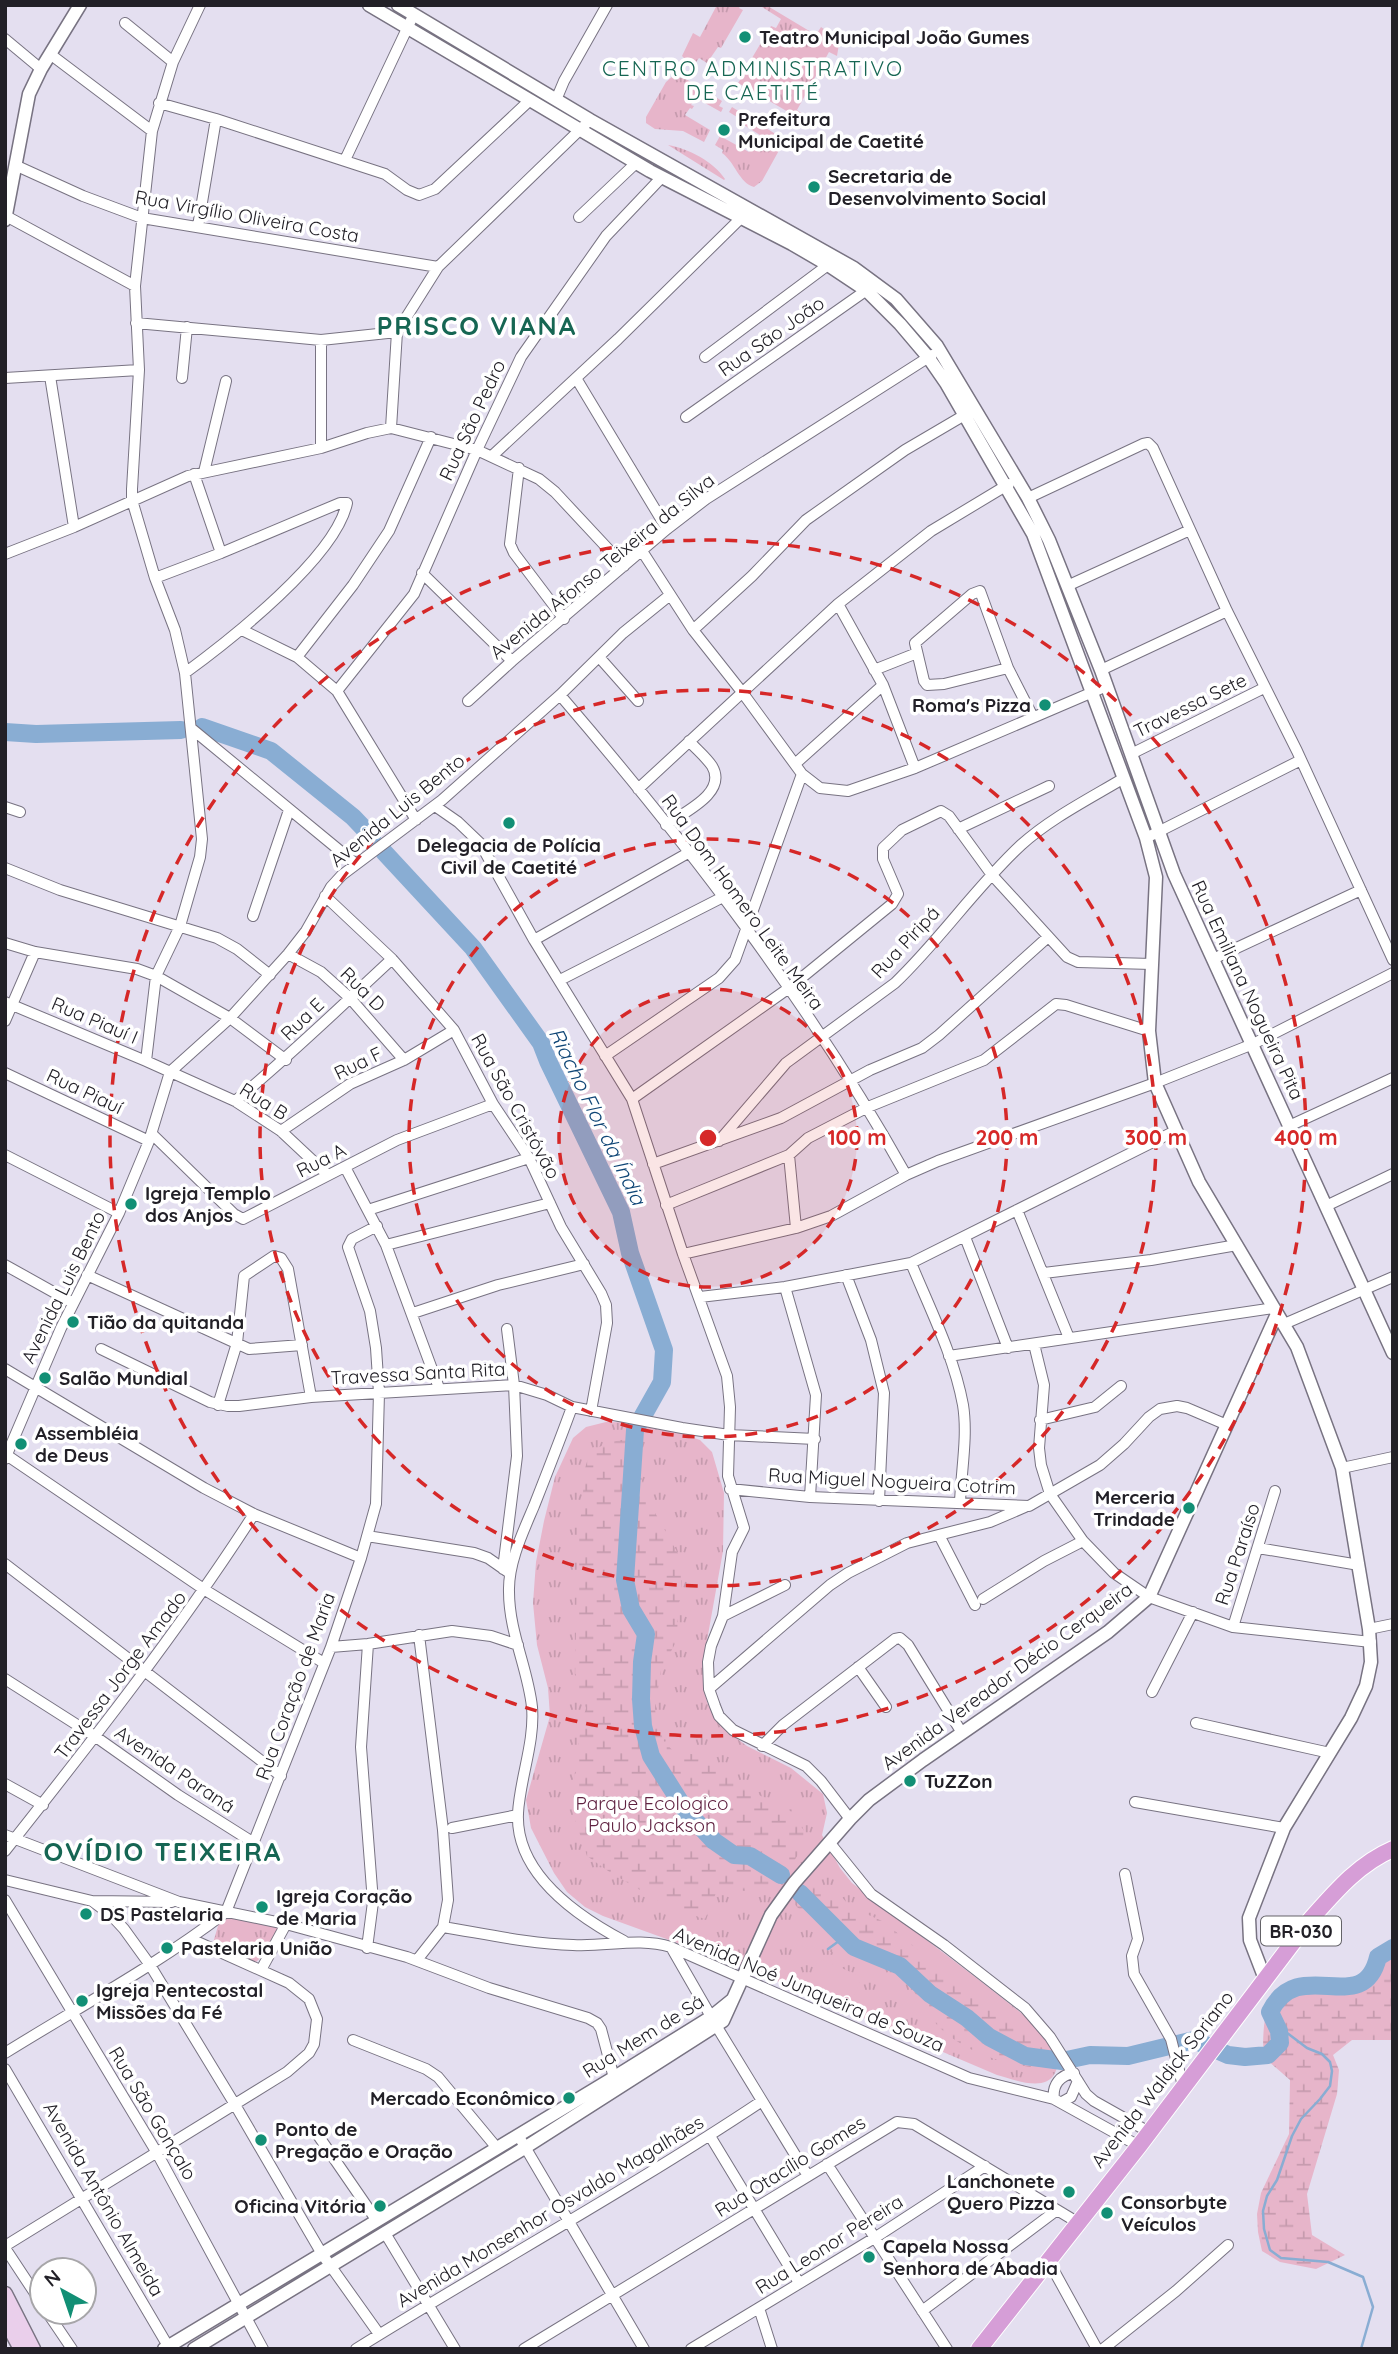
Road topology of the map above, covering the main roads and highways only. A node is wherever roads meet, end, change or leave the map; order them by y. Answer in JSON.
{"nodes":[{"id":1,"x":1393,"y":1849,"type":"edge"},
{"id":2,"x":5,"y":2294,"type":"edge"},
{"id":3,"x":5,"y":2319,"type":"edge"},
{"id":4,"x":29,"y":2348,"type":"edge"},
{"id":5,"x":979,"y":2349,"type":"edge"}],
"edges":[{"from":1,"to":5,"type":"main road","name":"Avenida Waldick Soriano","number":"BR-030"},
{"from":2,"to":4,"type":"main road"},
{"from":3,"to":4,"type":"main road"}]}
